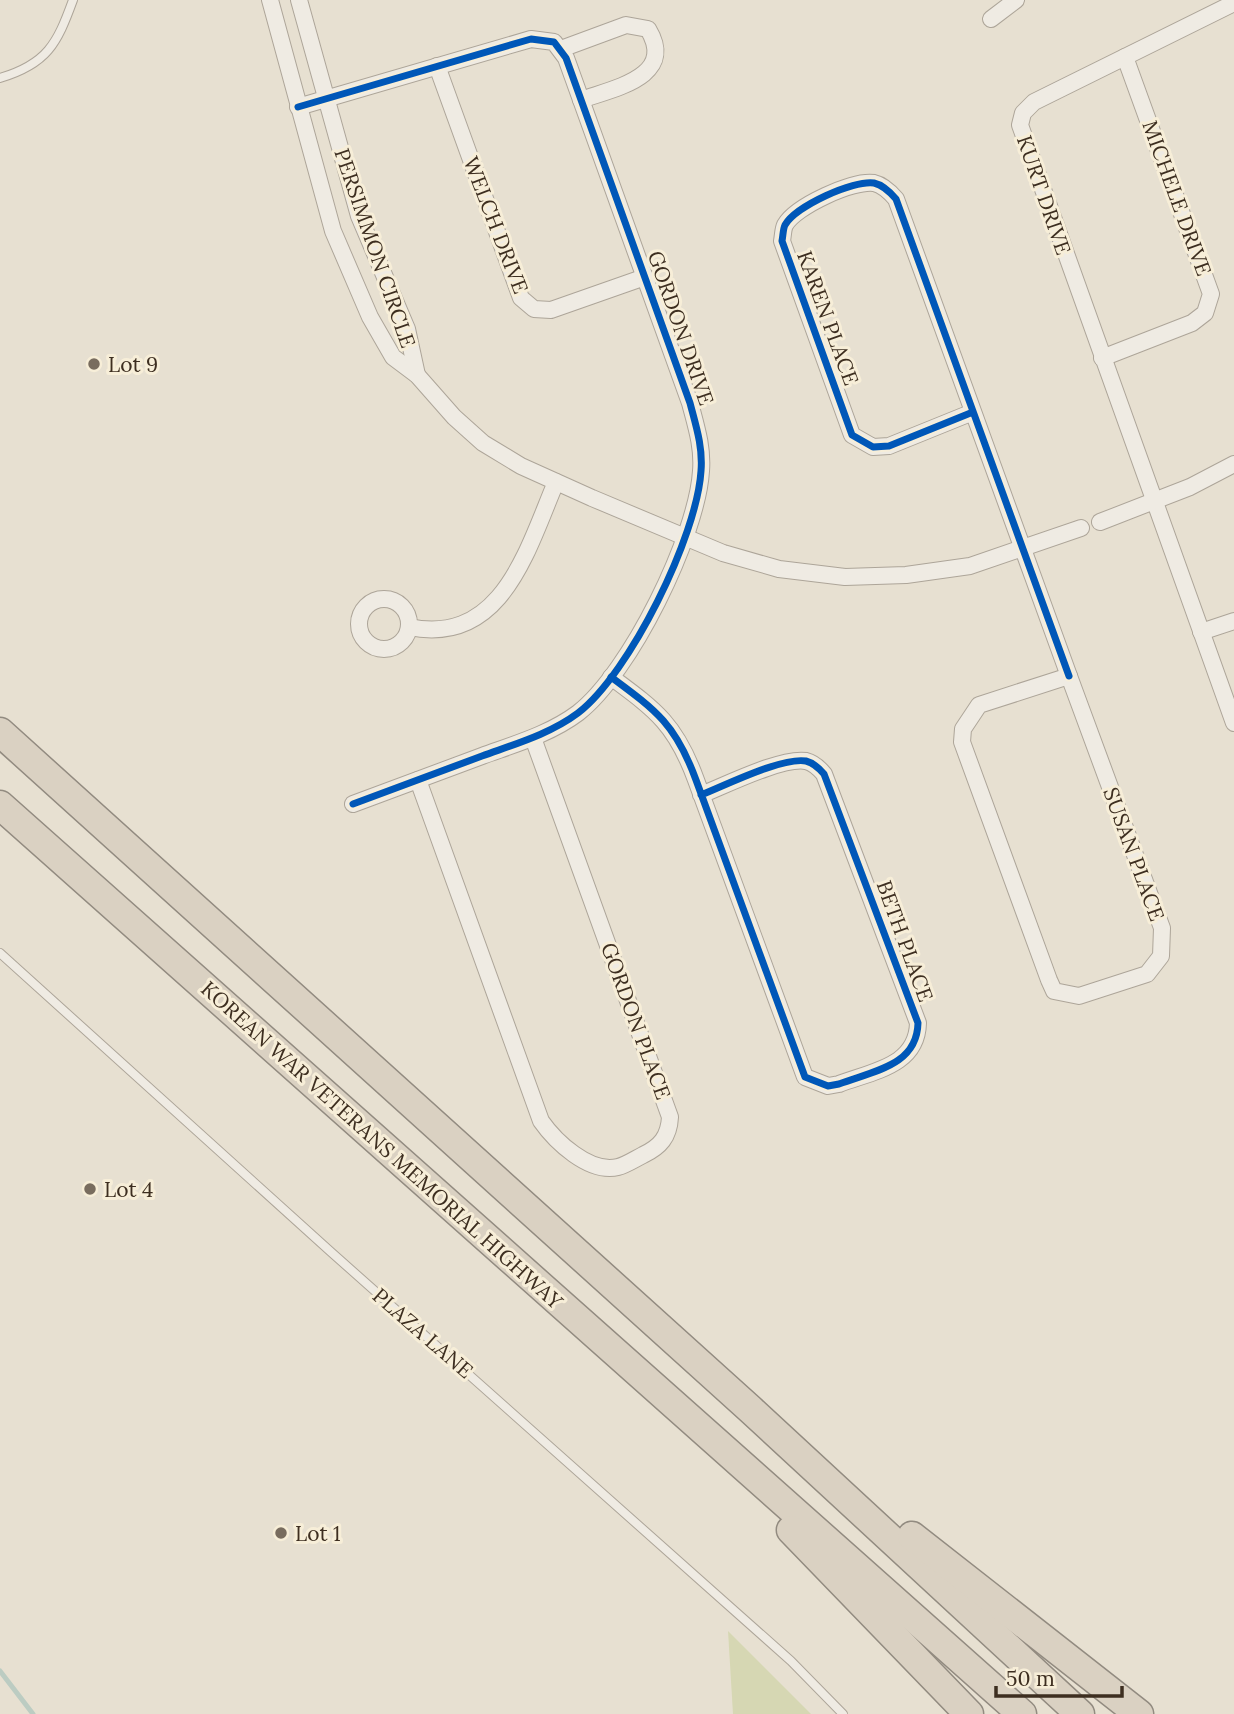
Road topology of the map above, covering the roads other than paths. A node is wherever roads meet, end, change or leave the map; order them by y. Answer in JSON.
{"nodes":[{"id":1,"x":73,"y":0,"type":"edge"},
{"id":2,"x":270,"y":0,"type":"edge"},
{"id":3,"x":299,"y":0,"type":"edge"},
{"id":4,"x":1016,"y":0,"type":"edge"},
{"id":5,"x":1234,"y":3,"type":"edge"},
{"id":6,"x":991,"y":19,"type":"dead end"},
{"id":7,"x":561,"y":49,"type":"junction"},
{"id":8,"x":1125,"y":57,"type":"junction"},
{"id":9,"x":437,"y":66,"type":"junction"},
{"id":10,"x":0,"y":78,"type":"edge"},
{"id":11,"x":326,"y":99,"type":"junction"},
{"id":12,"x":581,"y":100,"type":"junction"},
{"id":13,"x":298,"y":107,"type":"junction"},
{"id":14,"x":368,"y":237,"type":"junction"},
{"id":15,"x":344,"y":254,"type":"junction"},
{"id":16,"x":645,"y":277,"type":"junction"},
{"id":17,"x":1102,"y":358,"type":"junction"},
{"id":18,"x":417,"y":375,"type":"junction"},
{"id":19,"x":973,"y":412,"type":"junction"},
{"id":20,"x":1234,"y":464,"type":"edge"},
{"id":21,"x":556,"y":482,"type":"junction"},
{"id":22,"x":1154,"y":501,"type":"junction"},
{"id":23,"x":1100,"y":522,"type":"dead end"},
{"id":24,"x":1081,"y":528,"type":"dead end"},
{"id":25,"x":686,"y":538,"type":"junction"},
{"id":26,"x":1022,"y":548,"type":"junction"},
{"id":27,"x":1234,"y":621,"type":"edge"},
{"id":28,"x":409,"y":627,"type":"dead end"},
{"id":29,"x":1201,"y":632,"type":"junction"},
{"id":30,"x":611,"y":677,"type":"junction"},
{"id":31,"x":1069,"y":677,"type":"junction"},
{"id":32,"x":1234,"y":723,"type":"edge"},
{"id":33,"x":0,"y":732,"type":"edge"},
{"id":34,"x":533,"y":738,"type":"junction"},
{"id":35,"x":418,"y":780,"type":"junction"},
{"id":36,"x":701,"y":795,"type":"junction"},
{"id":37,"x":353,"y":804,"type":"dead end"},
{"id":38,"x":0,"y":805,"type":"edge"},
{"id":39,"x":0,"y":953,"type":"edge"},
{"id":40,"x":750,"y":1409,"type":"junction"},
{"id":41,"x":765,"y":1485,"type":"junction"},
{"id":42,"x":843,"y":1714,"type":"edge"},
{"id":43,"x":969,"y":1714,"type":"edge"},
{"id":44,"x":1022,"y":1714,"type":"edge"},
{"id":45,"x":1080,"y":1714,"type":"edge"},
{"id":46,"x":1139,"y":1714,"type":"edge"}],
"edges":[{"from":1,"to":10,"type":"lane"},
{"from":2,"to":13,"type":"street","name":"PERSIMMON CIRCLE"},
{"from":3,"to":11,"type":"street","name":"PERSIMMON CIRCLE"},
{"from":4,"to":6,"type":"street"},
{"from":5,"to":8,"type":"street","name":"KURT DRIVE"},
{"from":7,"to":9,"type":"street"},
{"from":7,"to":12,"type":"street","name":"GORDON DRIVE"},
{"from":7,"to":12,"type":"street"},
{"from":8,"to":17,"type":"street","name":"KURT DRIVE"},
{"from":8,"to":17,"type":"street","name":"MICHELE DRIVE"},
{"from":9,"to":11,"type":"street"},
{"from":9,"to":16,"type":"street","name":"WELCH DRIVE"},
{"from":11,"to":13,"type":"street"},
{"from":11,"to":14,"type":"street","name":"PERSIMMON CIRCLE"},
{"from":12,"to":16,"type":"street","name":"GORDON DRIVE"},
{"from":13,"to":15,"type":"street","name":"PERSIMMON CIRCLE"},
{"from":14,"to":15,"type":"street"},
{"from":14,"to":18,"type":"street","name":"PERSIMMON CIRCLE"},
{"from":15,"to":18,"type":"street","name":"PERSIMMON CIRCLE"},
{"from":16,"to":25,"type":"street","name":"GORDON DRIVE"},
{"from":17,"to":22,"type":"street","name":"KURT DRIVE"},
{"from":18,"to":21,"type":"street","name":"PERSIMMON CIRCLE"},
{"from":19,"to":19,"type":"street","name":"KAREN PLACE"},
{"from":19,"to":26,"type":"street","name":"KAREN PLACE"},
{"from":20,"to":22,"type":"street"},
{"from":21,"to":25,"type":"street","name":"PERSIMMON CIRCLE"},
{"from":21,"to":28,"type":"street"},
{"from":22,"to":23,"type":"street"},
{"from":22,"to":29,"type":"street","name":"KURT DRIVE"},
{"from":24,"to":26,"type":"street","name":"PERSIMMON CIRCLE"},
{"from":25,"to":26,"type":"street","name":"PERSIMMON CIRCLE"},
{"from":25,"to":30,"type":"street","name":"GORDON DRIVE"},
{"from":26,"to":31,"type":"street","name":"KAREN PLACE"},
{"from":27,"to":29,"type":"street"},
{"from":29,"to":32,"type":"street","name":"KURT DRIVE"},
{"from":30,"to":34,"type":"street","name":"GORDON DRIVE"},
{"from":30,"to":36,"type":"street","name":"BETH PLACE"},
{"from":31,"to":31,"type":"street","name":"SUSAN PLACE"},
{"from":33,"to":40,"type":"highway"},
{"from":34,"to":35,"type":"street","name":"GORDON DRIVE"},
{"from":34,"to":35,"type":"street","name":"GORDON PLACE"},
{"from":35,"to":37,"type":"street","name":"GORDON DRIVE"},
{"from":36,"to":36,"type":"street","name":"BETH PLACE"},
{"from":38,"to":41,"type":"highway","name":"KOREAN WAR VETERANS MEMORIAL HIGHWAY"},
{"from":39,"to":42,"type":"lane","name":"PLAZA LANE"},
{"from":40,"to":45,"type":"highway"},
{"from":40,"to":46,"type":"highway"},
{"from":41,"to":43,"type":"highway","name":"KOREAN WAR VETERANS MEMORIAL HIGHWAY"},
{"from":41,"to":44,"type":"highway","name":"KOREAN WAR VETERANS MEMORIAL HIGHWAY"}]}
